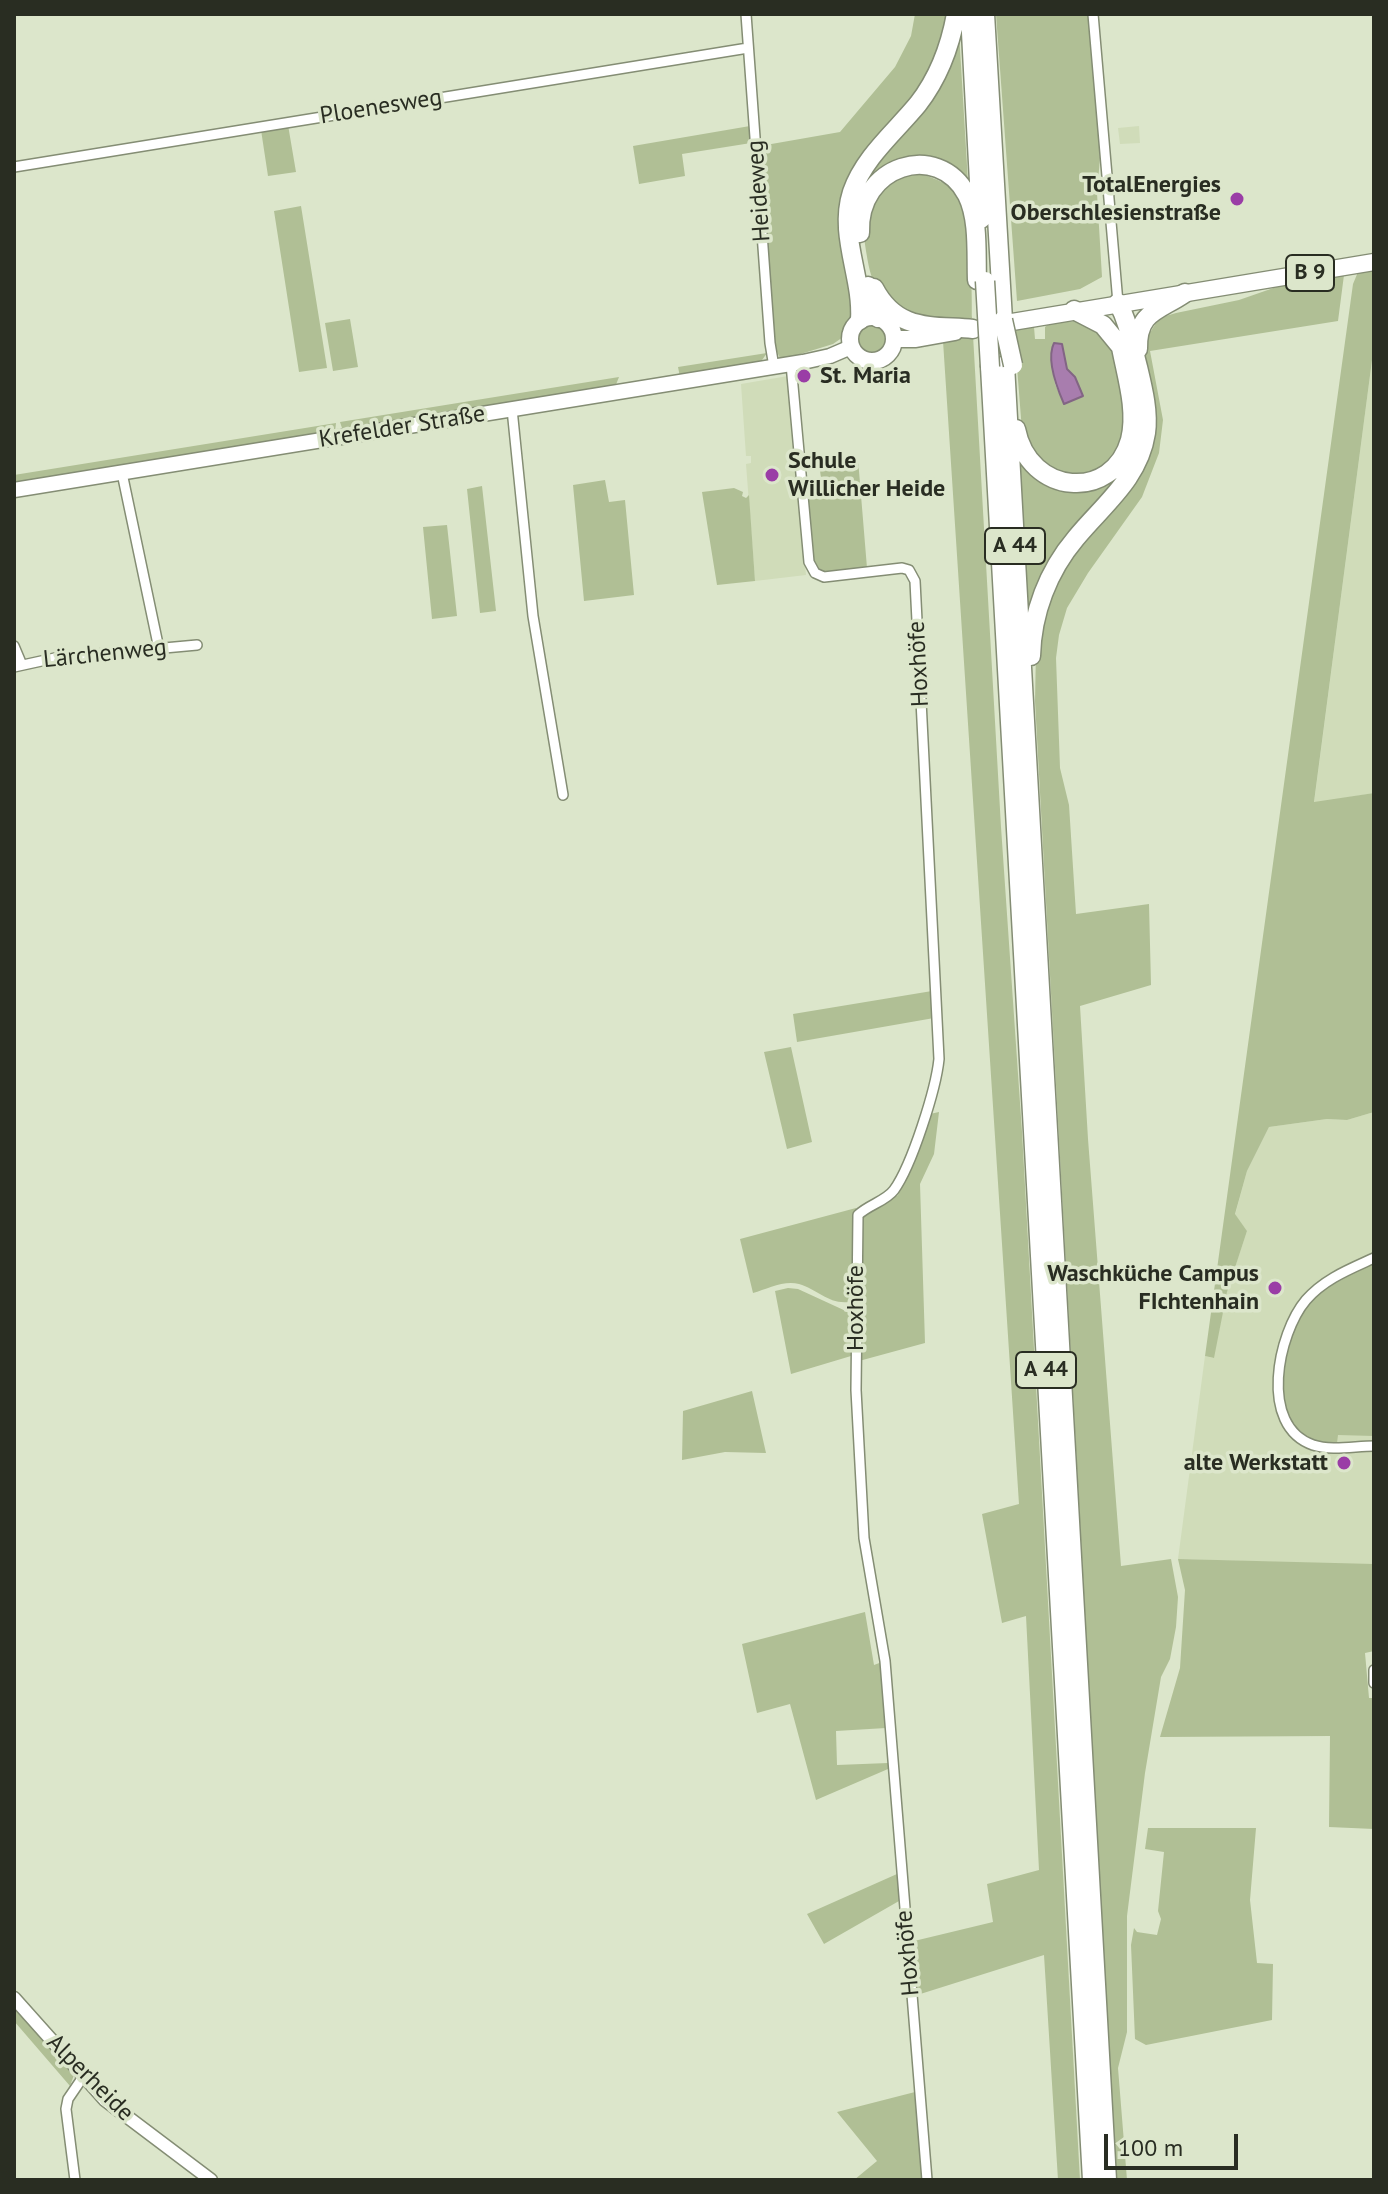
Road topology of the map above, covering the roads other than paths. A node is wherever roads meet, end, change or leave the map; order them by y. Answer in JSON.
{"nodes":[{"id":1,"x":746,"y":14,"type":"edge"},
{"id":2,"x":956,"y":14,"type":"edge"},
{"id":3,"x":970,"y":14,"type":"edge"},
{"id":4,"x":985,"y":14,"type":"edge"},
{"id":5,"x":1093,"y":14,"type":"edge"},
{"id":6,"x":748,"y":48,"type":"junction"},
{"id":7,"x":14,"y":167,"type":"edge"},
{"id":8,"x":863,"y":255,"type":"junction"},
{"id":9,"x":1374,"y":262,"type":"edge"},
{"id":10,"x":987,"y":281,"type":"junction"},
{"id":11,"x":1185,"y":293,"type":"junction"},
{"id":12,"x":1118,"y":303,"type":"junction"},
{"id":13,"x":1074,"y":310,"type":"junction"},
{"id":14,"x":869,"y":319,"type":"junction"},
{"id":15,"x":973,"y":329,"type":"junction"},
{"id":16,"x":894,"y":339,"type":"junction"},
{"id":17,"x":851,"y":347,"type":"junction"},
{"id":18,"x":1121,"y":347,"type":"junction"},
{"id":19,"x":791,"y":364,"type":"junction"},
{"id":20,"x":998,"y":366,"type":"junction"},
{"id":21,"x":774,"y":367,"type":"junction"},
{"id":22,"x":1140,"y":375,"type":"junction"},
{"id":23,"x":512,"y":409,"type":"junction"},
{"id":24,"x":122,"y":473,"type":"junction"},
{"id":25,"x":14,"y":490,"type":"edge"},
{"id":26,"x":197,"y":645,"type":"dead end"},
{"id":27,"x":14,"y":646,"type":"edge"},
{"id":28,"x":159,"y":649,"type":"junction"},
{"id":29,"x":18,"y":666,"type":"edge"},
{"id":30,"x":1025,"y":726,"type":"junction"},
{"id":31,"x":563,"y":795,"type":"dead end"},
{"id":32,"x":1374,"y":1258,"type":"edge"},
{"id":33,"x":1374,"y":1446,"type":"edge"},
{"id":34,"x":1374,"y":1670,"type":"edge"},
{"id":35,"x":1374,"y":1683,"type":"edge"},
{"id":36,"x":14,"y":1998,"type":"edge"},
{"id":37,"x":83,"y":2077,"type":"junction"},
{"id":38,"x":75,"y":2180,"type":"edge"},
{"id":39,"x":211,"y":2180,"type":"edge"},
{"id":40,"x":927,"y":2180,"type":"edge"},
{"id":41,"x":1092,"y":2180,"type":"edge"},
{"id":42,"x":1107,"y":2180,"type":"edge"}],
"edges":[{"from":1,"to":6,"type":"street","name":"Heideweg"},
{"from":2,"to":14,"type":"highway"},
{"from":3,"to":10,"type":"highway","number":"A 44"},
{"from":4,"to":10,"type":"highway","number":"A 44"},
{"from":5,"to":12,"type":"street"},
{"from":6,"to":7,"type":"street","name":"Ploenesweg"},
{"from":6,"to":21,"type":"street","name":"Heideweg"},
{"from":8,"to":10,"type":"highway"},
{"from":8,"to":14,"type":"highway"},
{"from":8,"to":15,"type":"highway"},
{"from":9,"to":11,"type":"main road","number":"B 9"},
{"from":10,"to":20,"type":"highway","number":"A 44","bridge":true},
{"from":10,"to":20,"type":"highway","number":"A 44","bridge":true},
{"from":11,"to":12,"type":"main road","number":"B 9"},
{"from":11,"to":22,"type":"highway"},
{"from":12,"to":13,"type":"main road","number":"B 9"},
{"from":12,"to":18,"type":"highway"},
{"from":12,"to":22,"type":"highway"},
{"from":13,"to":15,"type":"main road","number":"B 9"},
{"from":13,"to":18,"type":"highway"},
{"from":14,"to":16,"type":"main road"},
{"from":14,"to":17,"type":"main road"},
{"from":15,"to":16,"type":"main road","number":"B 9"},
{"from":16,"to":17,"type":"main road"},
{"from":17,"to":19,"type":"main road","name":"Krefelder Straße"},
{"from":18,"to":20,"type":"highway"},
{"from":19,"to":21,"type":"main road","name":"Krefelder Straße"},
{"from":19,"to":40,"type":"street","name":"Hoxhöfe"},
{"from":20,"to":30,"type":"highway","number":"A 44"},
{"from":20,"to":41,"type":"highway","number":"A 44"},
{"from":21,"to":23,"type":"main road","name":"Krefelder Straße"},
{"from":22,"to":30,"type":"highway"},
{"from":23,"to":24,"type":"main road","name":"Krefelder Straße"},
{"from":23,"to":31,"type":"street"},
{"from":24,"to":25,"type":"main road","name":"Krefelder Straße"},
{"from":24,"to":28,"type":"street"},
{"from":26,"to":28,"type":"street","name":"Lärchenweg"},
{"from":27,"to":29,"type":"street"},
{"from":28,"to":29,"type":"street","name":"Lärchenweg"},
{"from":30,"to":42,"type":"highway","number":"A 44"},
{"from":32,"to":33,"type":"street"},
{"from":34,"to":35,"type":"street"},
{"from":36,"to":37,"type":"street","name":"Alperheide"},
{"from":37,"to":38,"type":"street"},
{"from":37,"to":39,"type":"street","name":"Alperheide"}]}
